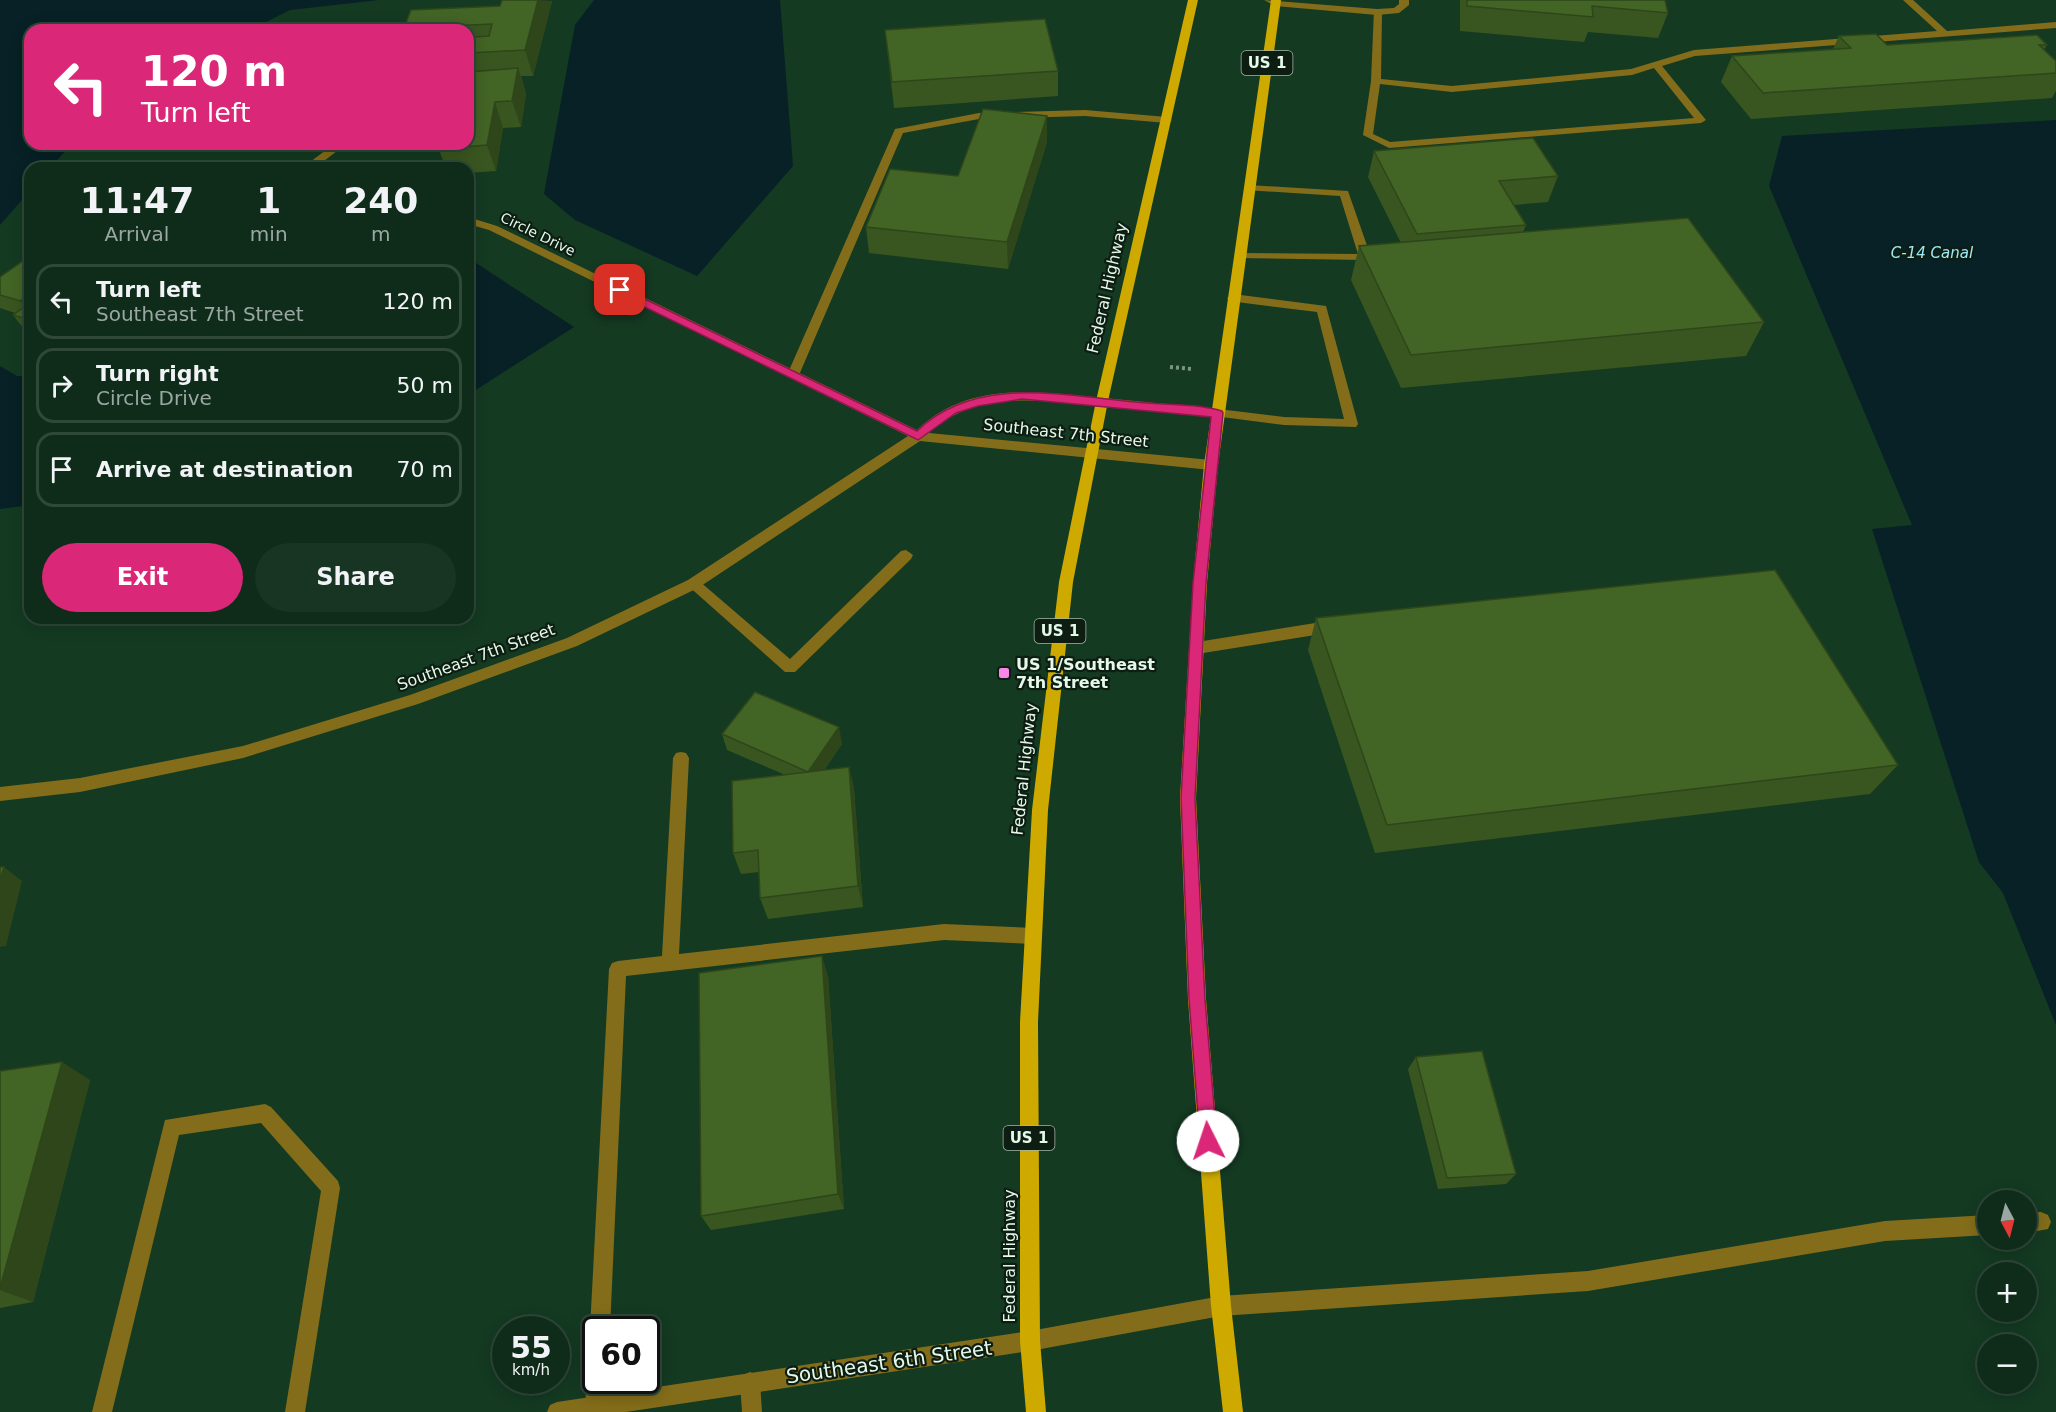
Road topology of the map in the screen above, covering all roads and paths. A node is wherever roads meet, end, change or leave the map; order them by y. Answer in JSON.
{"nodes":[{"id":1,"x":1193,"y":0,"type":"edge"},
{"id":2,"x":1404,"y":0,"type":"edge"},
{"id":3,"x":1908,"y":0,"type":"edge"},
{"id":4,"x":1273,"y":1,"type":"edge"},
{"id":5,"x":1377,"y":12,"type":"junction"},
{"id":6,"x":2056,"y":25,"type":"edge"},
{"id":7,"x":1945,"y":34,"type":"junction"},
{"id":8,"x":1656,"y":65,"type":"junction"},
{"id":9,"x":1376,"y":81,"type":"junction"},
{"id":10,"x":1167,"y":120,"type":"junction"},
{"id":11,"x":333,"y":150,"type":"edge"},
{"id":12,"x":318,"y":162,"type":"edge"},
{"id":13,"x":1249,"y":188,"type":"junction"},
{"id":14,"x":474,"y":222,"type":"edge"},
{"id":15,"x":1240,"y":256,"type":"junction"},
{"id":16,"x":1233,"y":298,"type":"junction"},
{"id":17,"x":1170,"y":367,"type":"dead end"},
{"id":18,"x":1192,"y":369,"type":"dead end"},
{"id":19,"x":793,"y":375,"type":"junction"},
{"id":20,"x":1102,"y":401,"type":"junction"},
{"id":21,"x":1218,"y":413,"type":"junction"},
{"id":22,"x":918,"y":436,"type":"junction"},
{"id":23,"x":1092,"y":454,"type":"junction"},
{"id":24,"x":1211,"y":465,"type":"junction"},
{"id":25,"x":906,"y":555,"type":"dead end"},
{"id":26,"x":693,"y":584,"type":"junction"},
{"id":27,"x":1354,"y":622,"type":"edge"},
{"id":28,"x":1197,"y":648,"type":"junction"},
{"id":29,"x":681,"y":758,"type":"dead end"},
{"id":30,"x":0,"y":794,"type":"edge"},
{"id":31,"x":1034,"y":936,"type":"junction"},
{"id":32,"x":670,"y":963,"type":"junction"},
{"id":33,"x":1977,"y":1227,"type":"edge"},
{"id":34,"x":1221,"y":1306,"type":"junction"},
{"id":35,"x":601,"y":1316,"type":"edge"},
{"id":36,"x":1030,"y":1341,"type":"junction"},
{"id":37,"x":750,"y":1382,"type":"junction"},
{"id":38,"x":596,"y":1394,"type":"edge"},
{"id":39,"x":596,"y":1406,"type":"junction"},
{"id":40,"x":102,"y":1412,"type":"edge"},
{"id":41,"x":295,"y":1412,"type":"edge"},
{"id":42,"x":557,"y":1412,"type":"edge"},
{"id":43,"x":752,"y":1412,"type":"edge"},
{"id":44,"x":1036,"y":1412,"type":"edge"},
{"id":45,"x":1233,"y":1412,"type":"edge"}],
"edges":[{"from":1,"to":10,"type":"main road","name":"Federal Highway","number":"US 1"},
{"from":2,"to":5,"type":"street"},
{"from":3,"to":7,"type":"street"},
{"from":4,"to":5,"type":"street"},
{"from":4,"to":13,"type":"main road","number":"US 1"},
{"from":5,"to":9,"type":"street"},
{"from":6,"to":7,"type":"street"},
{"from":7,"to":8,"type":"street"},
{"from":8,"to":9,"type":"street"},
{"from":8,"to":9,"type":"street"},
{"from":10,"to":19,"type":"street"},
{"from":10,"to":20,"type":"main road","name":"Federal Highway","number":"US 1"},
{"from":11,"to":12,"type":"street"},
{"from":13,"to":15,"type":"main road","number":"US 1"},
{"from":13,"to":15,"type":"street"},
{"from":14,"to":19,"type":"street","name":"Circle Drive"},
{"from":15,"to":16,"type":"main road","number":"US 1"},
{"from":16,"to":21,"type":"main road","number":"US 1"},
{"from":16,"to":21,"type":"street","name":"Southeast 7th Street"},
{"from":17,"to":18,"type":"path"},
{"from":19,"to":22,"type":"street","name":"Circle Drive"},
{"from":20,"to":21,"type":"street","name":"Southeast 7th Street"},
{"from":20,"to":22,"type":"street","name":"Southeast 7th Street"},
{"from":20,"to":23,"type":"main road","name":"Federal Highway","number":"US 1"},
{"from":21,"to":24,"type":"main road","number":"US 1"},
{"from":22,"to":23,"type":"street","name":"Southeast 7th Street"},
{"from":22,"to":26,"type":"street","name":"Southeast 7th Street"},
{"from":23,"to":24,"type":"street","name":"Southeast 7th Street"},
{"from":23,"to":31,"type":"main road","name":"Federal Highway","number":"US 1"},
{"from":24,"to":28,"type":"main road","number":"US 1"},
{"from":25,"to":26,"type":"street"},
{"from":26,"to":30,"type":"street","name":"Southeast 7th Street"},
{"from":27,"to":28,"type":"street"},
{"from":28,"to":34,"type":"main road","number":"US 1"},
{"from":29,"to":32,"type":"street"},
{"from":31,"to":32,"type":"street"},
{"from":31,"to":36,"type":"main road","name":"Federal Highway","number":"US 1"},
{"from":32,"to":35,"type":"street"},
{"from":33,"to":34,"type":"street","name":"Southeast 6th Street"},
{"from":34,"to":36,"type":"street","name":"Southeast 6th Street"},
{"from":34,"to":45,"type":"main road","number":"US 1"},
{"from":36,"to":37,"type":"street","name":"Southeast 6th Street"},
{"from":36,"to":44,"type":"main road","name":"Federal Highway","number":"US 1"},
{"from":37,"to":39,"type":"street","name":"Southeast 6th Street"},
{"from":37,"to":43,"type":"street"},
{"from":38,"to":39,"type":"street"},
{"from":39,"to":42,"type":"street","name":"Southeast 6th Street"},
{"from":40,"to":41,"type":"street"}]}
